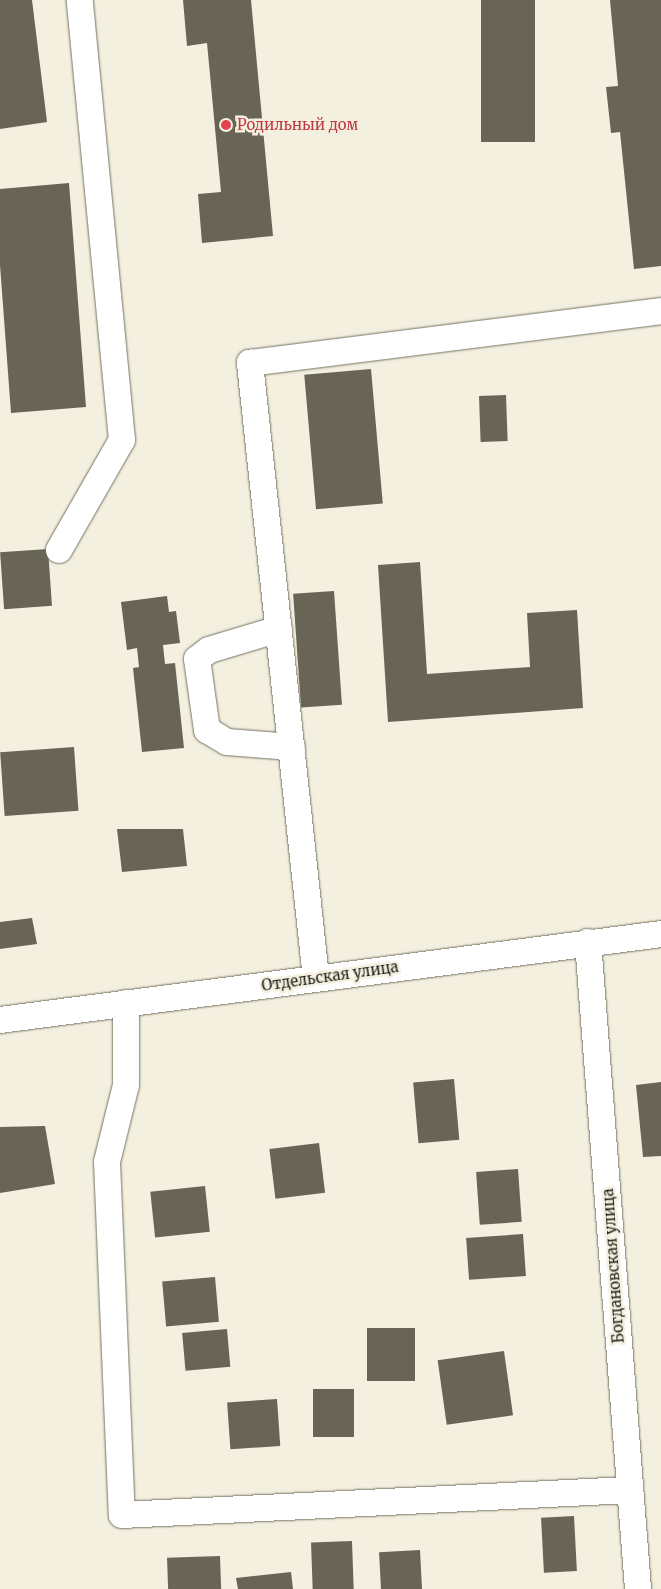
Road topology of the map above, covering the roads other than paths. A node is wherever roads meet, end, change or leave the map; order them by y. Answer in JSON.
{"nodes":[{"id":1,"x":80,"y":0,"type":"edge"},
{"id":2,"x":661,"y":311,"type":"edge"},
{"id":3,"x":59,"y":550,"type":"dead end"},
{"id":4,"x":279,"y":629,"type":"junction"},
{"id":5,"x":292,"y":747,"type":"junction"},
{"id":6,"x":661,"y":934,"type":"edge"},
{"id":7,"x":588,"y":942,"type":"junction"},
{"id":8,"x":316,"y":978,"type":"junction"},
{"id":9,"x":126,"y":1003,"type":"junction"},
{"id":10,"x":0,"y":1020,"type":"edge"},
{"id":11,"x":630,"y":1490,"type":"junction"},
{"id":12,"x":638,"y":1589,"type":"edge"}],
"edges":[{"from":1,"to":3,"type":"street"},
{"from":2,"to":4,"type":"street"},
{"from":4,"to":5,"type":"street"},
{"from":4,"to":5,"type":"street"},
{"from":5,"to":8,"type":"street"},
{"from":6,"to":7,"type":"street","name":"Отдельская улица"},
{"from":7,"to":8,"type":"street","name":"Отдельская улица"},
{"from":7,"to":11,"type":"street","name":"Богдановская улица"},
{"from":8,"to":9,"type":"street","name":"Отдельская улица"},
{"from":9,"to":10,"type":"street","name":"Отдельская улица"},
{"from":9,"to":11,"type":"street"},
{"from":11,"to":12,"type":"street","name":"Богдановская улица"}]}
